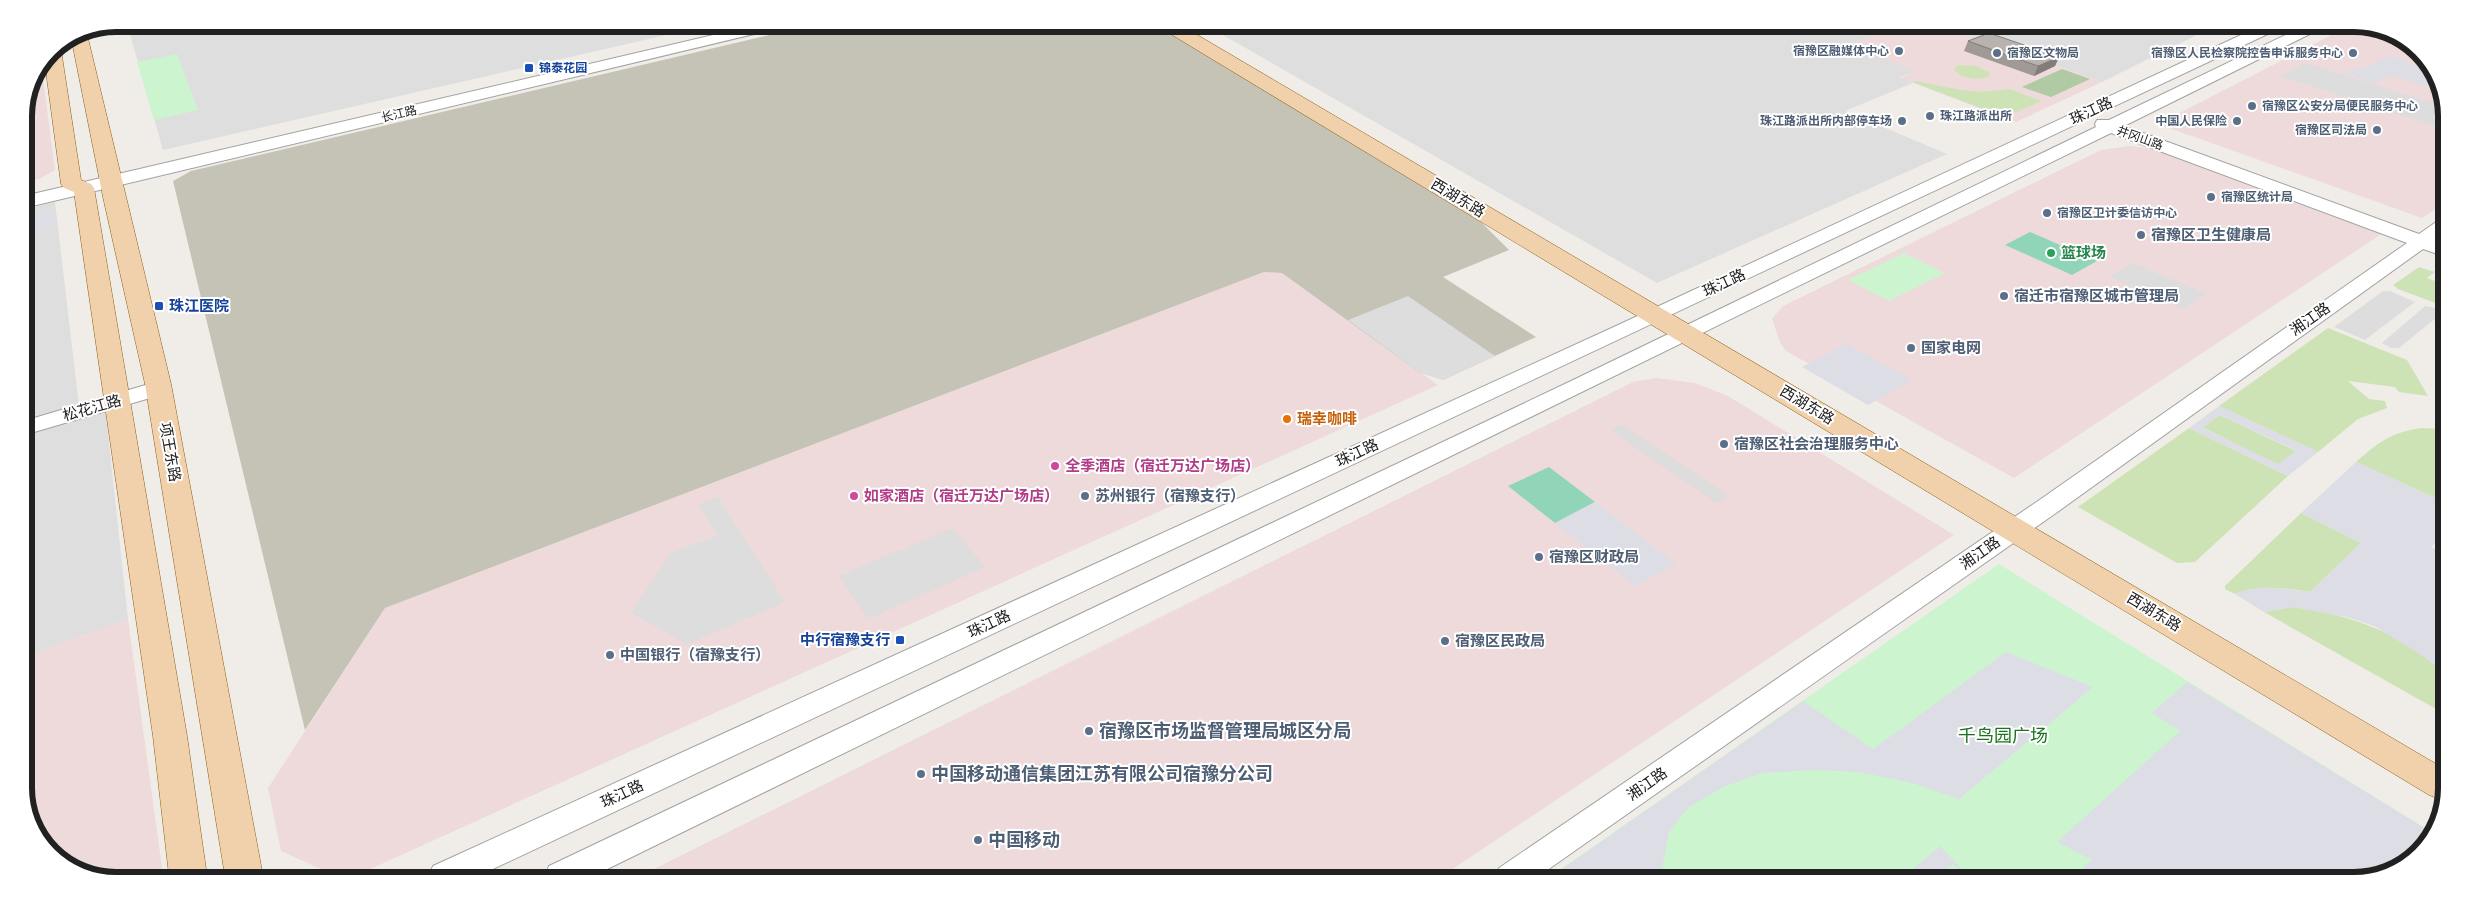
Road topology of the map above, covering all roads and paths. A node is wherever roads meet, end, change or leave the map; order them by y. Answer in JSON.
{"nodes":[{"id":1,"x":724,"y":32,"type":"edge"},
{"id":2,"x":745,"y":32,"type":"edge"},
{"id":3,"x":1180,"y":32,"type":"edge"},
{"id":4,"x":1198,"y":32,"type":"edge"},
{"id":5,"x":2258,"y":32,"type":"edge"},
{"id":6,"x":2303,"y":32,"type":"edge"},
{"id":7,"x":81,"y":41,"type":"edge"},
{"id":8,"x":54,"y":61,"type":"edge"},
{"id":9,"x":2083,"y":114,"type":"junction"},
{"id":10,"x":2153,"y":119,"type":"junction"},
{"id":11,"x":2114,"y":126,"type":"junction"},
{"id":12,"x":2064,"y":150,"type":"junction"},
{"id":13,"x":2253,"y":176,"type":"junction"},
{"id":14,"x":111,"y":178,"type":"junction"},
{"id":15,"x":78,"y":186,"type":"junction"},
{"id":16,"x":32,"y":193,"type":"edge"},
{"id":17,"x":32,"y":200,"type":"edge"},
{"id":18,"x":2438,"y":239,"type":"edge"},
{"id":19,"x":1661,"y":312,"type":"junction"},
{"id":20,"x":1692,"y":330,"type":"junction"},
{"id":21,"x":159,"y":386,"type":"junction"},
{"id":22,"x":117,"y":398,"type":"junction"},
{"id":23,"x":32,"y":421,"type":"edge"},
{"id":24,"x":32,"y":425,"type":"edge"},
{"id":25,"x":2022,"y":524,"type":"junction"},
{"id":26,"x":2438,"y":763,"type":"edge"},
{"id":27,"x":2438,"y":784,"type":"edge"},
{"id":28,"x":187,"y":872,"type":"edge"},
{"id":29,"x":243,"y":872,"type":"edge"},
{"id":30,"x":454,"y":872,"type":"edge"},
{"id":31,"x":570,"y":872,"type":"edge"},
{"id":32,"x":1520,"y":872,"type":"edge"}],
"edges":[{"from":1,"to":14,"type":"street","name":"长江路"},
{"from":2,"to":14,"type":"street","name":"长江路"},
{"from":3,"to":19,"type":"main road","name":"西湖东路"},
{"from":4,"to":19,"type":"main road","name":"西湖东路"},
{"from":5,"to":9,"type":"street","name":"珠江路"},
{"from":6,"to":10,"type":"street","name":"珠江路"},
{"from":7,"to":14,"type":"main road","name":"项王东路"},
{"from":8,"to":15,"type":"main road"},
{"from":9,"to":11,"type":"street","name":"井冈山路"},
{"from":9,"to":19,"type":"street","name":"珠江路"},
{"from":10,"to":11,"type":"street","name":"珠江路"},
{"from":10,"to":13,"type":"street"},
{"from":11,"to":12,"type":"street","name":"珠江路"},
{"from":11,"to":13,"type":"street","name":"井冈山路"},
{"from":12,"to":13,"type":"street"},
{"from":12,"to":20,"type":"street","name":"珠江路"},
{"from":13,"to":18,"type":"street","name":"井冈山路"},
{"from":14,"to":15,"type":"street","name":"长江路"},
{"from":14,"to":21,"type":"main road","name":"项王东路"},
{"from":15,"to":16,"type":"street","name":"长江路"},
{"from":15,"to":17,"type":"street","name":"长江路"},
{"from":15,"to":22,"type":"main road"},
{"from":18,"to":25,"type":"street","name":"湘江路"},
{"from":19,"to":20,"type":"main road","name":"西湖东路"},
{"from":19,"to":30,"type":"street","name":"珠江路"},
{"from":20,"to":25,"type":"main road","name":"西湖东路"},
{"from":20,"to":31,"type":"street","name":"珠江路"},
{"from":21,"to":22,"type":"street","name":"松花江路"},
{"from":21,"to":29,"type":"main road","name":"项王东路"},
{"from":22,"to":23,"type":"street","name":"松花江路"},
{"from":22,"to":24,"type":"street","name":"松花江路"},
{"from":22,"to":28,"type":"main road"},
{"from":25,"to":26,"type":"main road","name":"西湖东路"},
{"from":25,"to":27,"type":"main road","name":"西湖东路"},
{"from":25,"to":32,"type":"street","name":"湘江路"}]}
